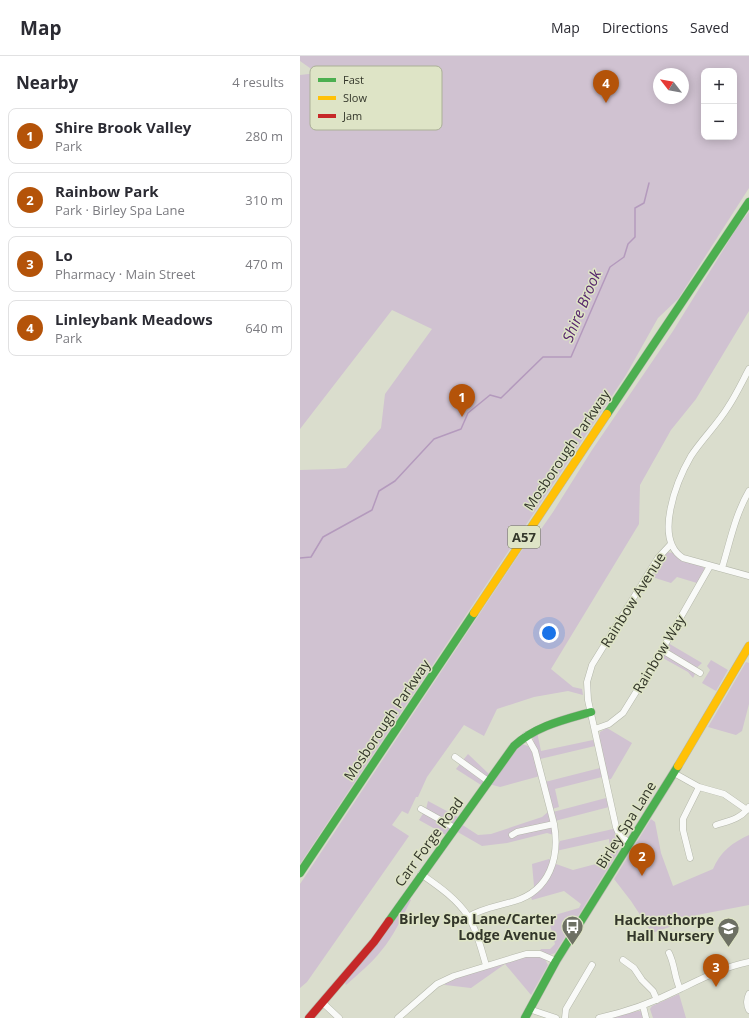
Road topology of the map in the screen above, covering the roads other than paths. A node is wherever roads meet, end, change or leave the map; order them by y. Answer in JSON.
{"nodes":[{"id":1,"x":749,"y":202,"type":"edge"},
{"id":2,"x":749,"y":369,"type":"edge"},
{"id":3,"x":749,"y":491,"type":"edge"},
{"id":4,"x":671,"y":544,"type":"junction"},
{"id":5,"x":710,"y":566,"type":"junction"},
{"id":6,"x":722,"y":568,"type":"junction"},
{"id":7,"x":749,"y":576,"type":"edge"},
{"id":8,"x":749,"y":646,"type":"edge"},
{"id":9,"x":662,"y":650,"type":"junction"},
{"id":10,"x":700,"y":673,"type":"dead end"},
{"id":11,"x":591,"y":712,"type":"junction"},
{"id":12,"x":595,"y":728,"type":"junction"},
{"id":13,"x":526,"y":735,"type":"junction"},
{"id":14,"x":455,"y":757,"type":"dead end"},
{"id":15,"x":674,"y":773,"type":"junction"},
{"id":16,"x":488,"y":781,"type":"junction"},
{"id":17,"x":699,"y":787,"type":"junction"},
{"id":18,"x":421,"y":808,"type":"dead end"},
{"id":19,"x":748,"y":808,"type":"edge"},
{"id":20,"x":554,"y":824,"type":"junction"},
{"id":21,"x":716,"y":825,"type":"dead end"},
{"id":22,"x":455,"y":828,"type":"junction"},
{"id":23,"x":512,"y":835,"type":"dead end"},
{"id":24,"x":630,"y":843,"type":"junction"},
{"id":25,"x":690,"y":858,"type":"dead end"},
{"id":26,"x":300,"y":873,"type":"edge"},
{"id":27,"x":421,"y":874,"type":"junction"},
{"id":28,"x":468,"y":917,"type":"junction"},
{"id":29,"x":668,"y":953,"type":"dead end"},
{"id":30,"x":623,"y":960,"type":"dead end"},
{"id":31,"x":556,"y":962,"type":"junction"},
{"id":32,"x":749,"y":962,"type":"edge"},
{"id":33,"x":592,"y":965,"type":"dead end"},
{"id":34,"x":486,"y":966,"type":"junction"},
{"id":35,"x":680,"y":989,"type":"junction"},
{"id":36,"x":749,"y":994,"type":"edge"},
{"id":37,"x":657,"y":1000,"type":"junction"},
{"id":38,"x":323,"y":1003,"type":"junction"},
{"id":39,"x":643,"y":1006,"type":"junction"},
{"id":40,"x":529,"y":1008,"type":"junction"},
{"id":41,"x":749,"y":1010,"type":"edge"},
{"id":42,"x":309,"y":1018,"type":"edge"},
{"id":43,"x":340,"y":1018,"type":"edge"},
{"id":44,"x":398,"y":1018,"type":"edge"},
{"id":45,"x":525,"y":1018,"type":"edge"},
{"id":46,"x":556,"y":1018,"type":"edge"},
{"id":47,"x":565,"y":1018,"type":"edge"},
{"id":48,"x":599,"y":1018,"type":"edge"},
{"id":49,"x":646,"y":1018,"type":"edge"}],
"edges":[{"from":1,"to":26,"type":"main road","name":"Mosborough Parkway","number":"A57"},
{"from":2,"to":4,"type":"street","name":"Rainbow Avenue"},
{"from":3,"to":6,"type":"street"},
{"from":4,"to":5,"type":"street"},
{"from":4,"to":11,"type":"street","name":"Rainbow Avenue"},
{"from":5,"to":6,"type":"street"},
{"from":5,"to":9,"type":"street","name":"Rainbow Way"},
{"from":6,"to":7,"type":"street"},
{"from":8,"to":15,"type":"main road","name":"Birley Spa Lane"},
{"from":9,"to":10,"type":"street"},
{"from":9,"to":12,"type":"street","name":"Rainbow Way"},
{"from":11,"to":12,"type":"street","name":"Rainbow Avenue"},
{"from":11,"to":13,"type":"main road","name":"Carr Forge Road"},
{"from":12,"to":24,"type":"street","name":"Rainbow Avenue"},
{"from":13,"to":16,"type":"main road","name":"Carr Forge Road"},
{"from":13,"to":20,"type":"street"},
{"from":14,"to":16,"type":"street"},
{"from":15,"to":17,"type":"street"},
{"from":15,"to":24,"type":"main road","name":"Birley Spa Lane"},
{"from":16,"to":22,"type":"main road","name":"Carr Forge Road"},
{"from":17,"to":19,"type":"street"},
{"from":17,"to":25,"type":"street"},
{"from":18,"to":22,"type":"street"},
{"from":19,"to":21,"type":"street"},
{"from":20,"to":23,"type":"street"},
{"from":20,"to":28,"type":"street"},
{"from":22,"to":27,"type":"main road","name":"Carr Forge Road"},
{"from":24,"to":31,"type":"main road","name":"Birley Spa Lane"},
{"from":27,"to":28,"type":"street"},
{"from":27,"to":38,"type":"main road","name":"Carr Forge Road"},
{"from":28,"to":34,"type":"street"},
{"from":29,"to":35,"type":"street"},
{"from":30,"to":37,"type":"street"},
{"from":31,"to":34,"type":"street"},
{"from":31,"to":40,"type":"main road","name":"Birley Spa Lane"},
{"from":32,"to":35,"type":"street"},
{"from":33,"to":47,"type":"street"},
{"from":34,"to":44,"type":"street"},
{"from":35,"to":37,"type":"street"},
{"from":36,"to":41,"type":"street"},
{"from":37,"to":39,"type":"street"},
{"from":38,"to":42,"type":"main road","name":"Carr Forge Road"},
{"from":38,"to":43,"type":"street"},
{"from":39,"to":48,"type":"street"},
{"from":39,"to":49,"type":"street"},
{"from":40,"to":45,"type":"main road","name":"Birley Spa Lane"},
{"from":40,"to":46,"type":"street"}]}
